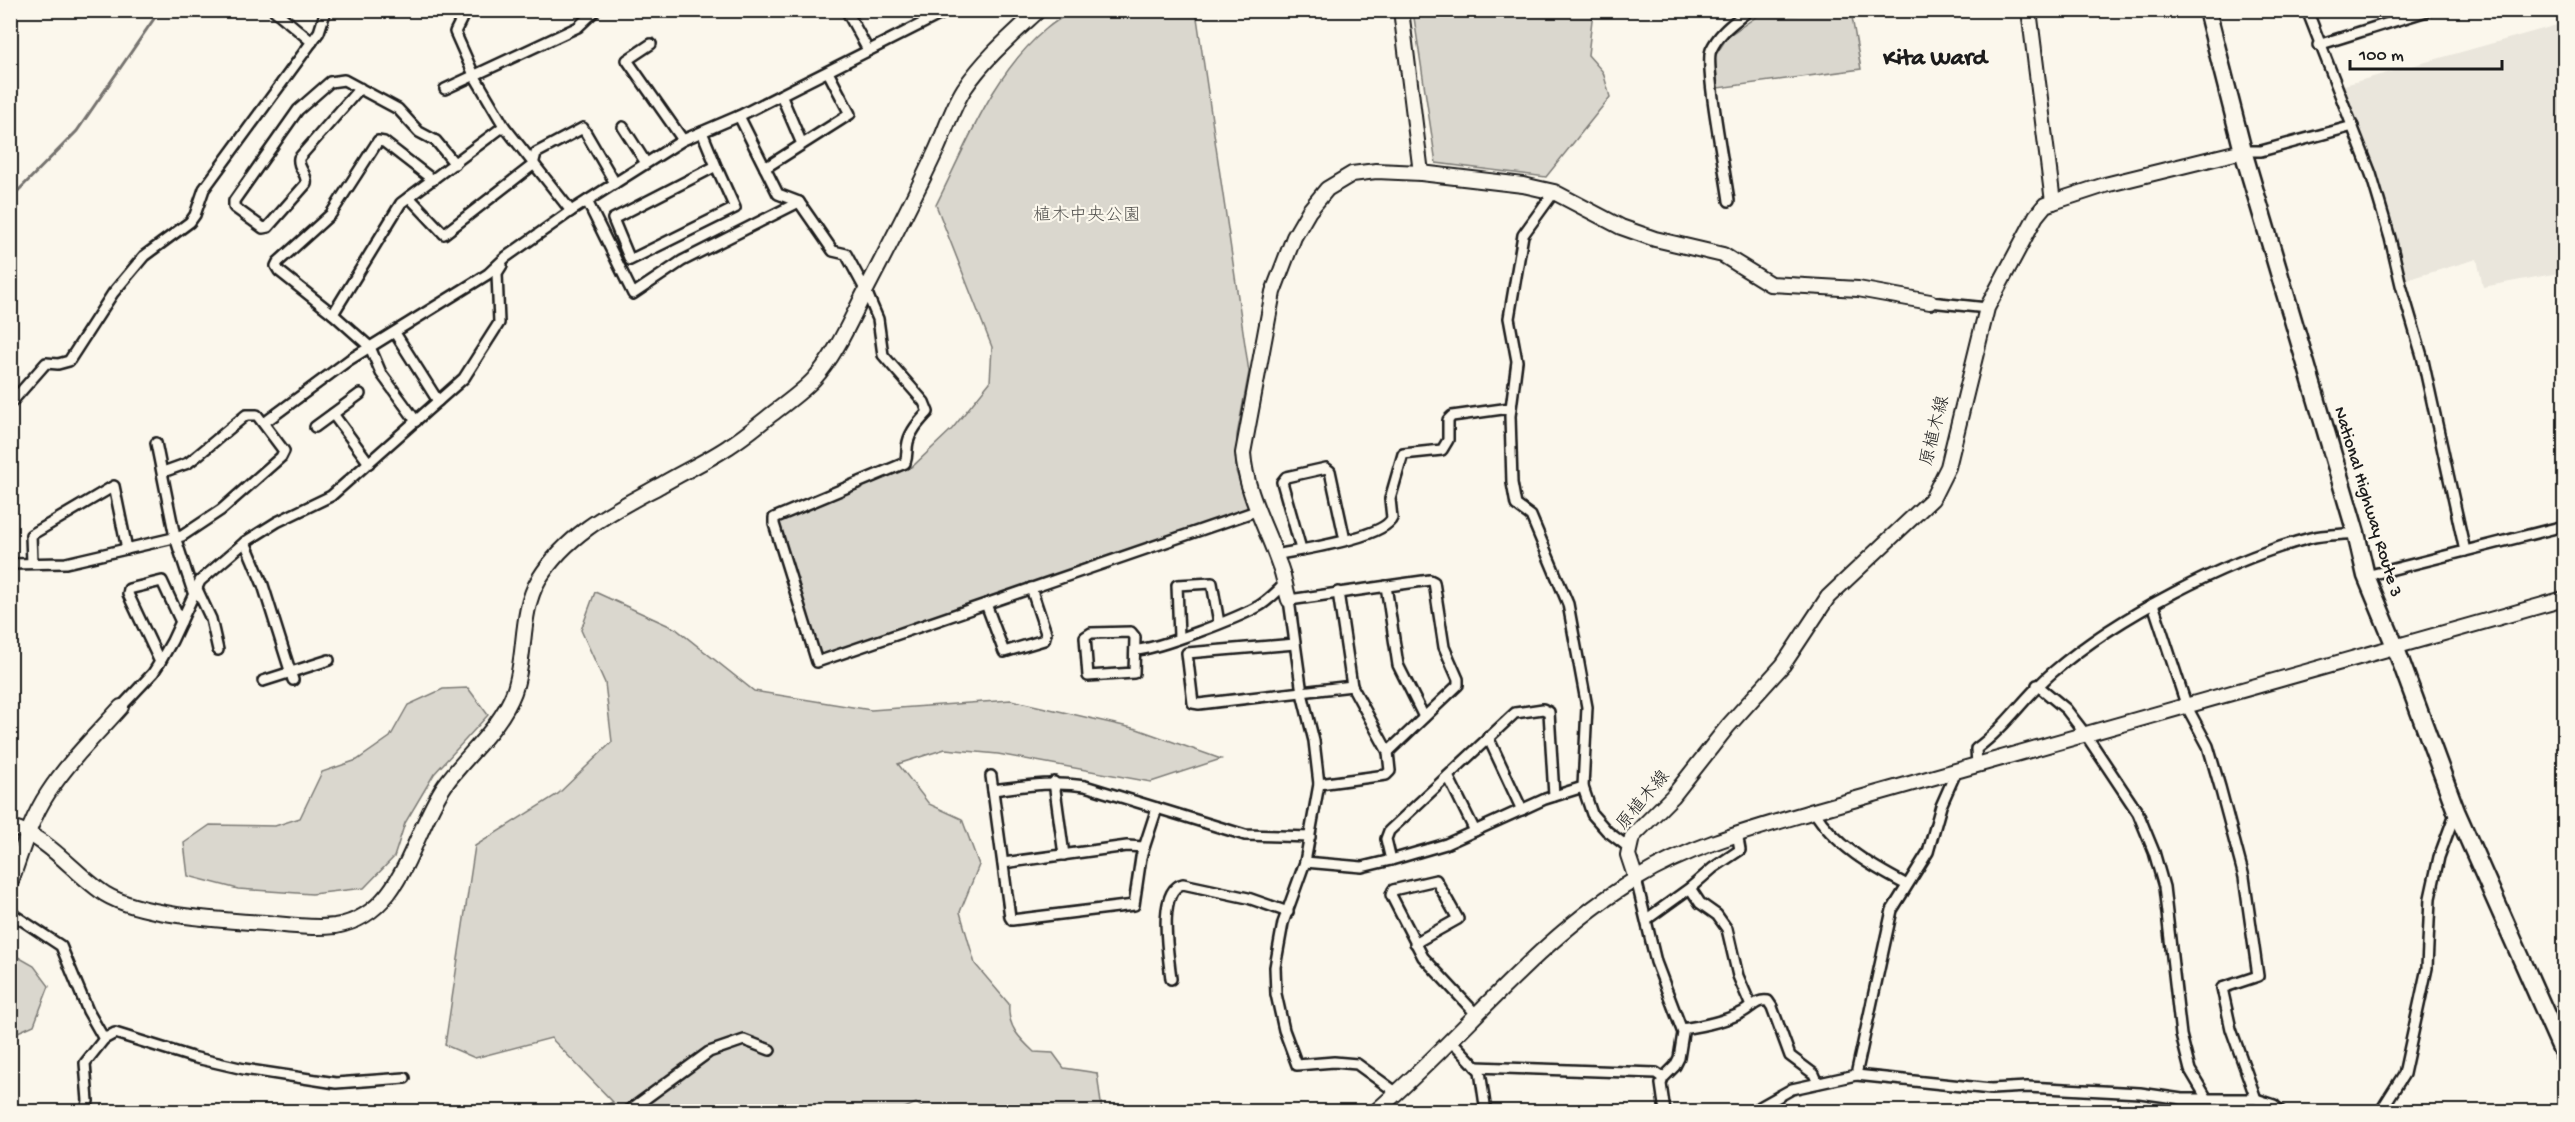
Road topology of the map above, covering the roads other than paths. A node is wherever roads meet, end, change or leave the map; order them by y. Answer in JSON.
{"nodes":[{"id":1,"x":274,"y":10,"type":"edge"},
{"id":2,"x":326,"y":10,"type":"edge"},
{"id":3,"x":466,"y":10,"type":"edge"},
{"id":4,"x":596,"y":10,"type":"edge"},
{"id":5,"x":846,"y":10,"type":"edge"},
{"id":6,"x":950,"y":10,"type":"edge"},
{"id":7,"x":1039,"y":10,"type":"edge"},
{"id":8,"x":1401,"y":10,"type":"edge"},
{"id":9,"x":1749,"y":10,"type":"edge"},
{"id":10,"x":2029,"y":10,"type":"edge"},
{"id":11,"x":2207,"y":10,"type":"edge"},
{"id":12,"x":2307,"y":10,"type":"edge"},
{"id":13,"x":2430,"y":10,"type":"edge"},
{"id":14,"x":312,"y":42,"type":"junction"},
{"id":15,"x":651,"y":44,"type":"dead end"},
{"id":16,"x":2319,"y":45,"type":"junction"},
{"id":17,"x":868,"y":50,"type":"junction"},
{"id":18,"x":828,"y":72,"type":"junction"},
{"id":19,"x":474,"y":75,"type":"junction"},
{"id":20,"x":360,"y":88,"type":"junction"},
{"id":21,"x":445,"y":89,"type":"dead end"},
{"id":22,"x":780,"y":95,"type":"junction"},
{"id":23,"x":739,"y":116,"type":"junction"},
{"id":24,"x":504,"y":126,"type":"junction"},
{"id":25,"x":2353,"y":126,"type":"junction"},
{"id":26,"x":623,"y":127,"type":"dead end"},
{"id":27,"x":702,"y":132,"type":"junction"},
{"id":28,"x":683,"y":140,"type":"junction"},
{"id":29,"x":802,"y":144,"type":"junction"},
{"id":30,"x":2243,"y":151,"type":"junction"},
{"id":31,"x":646,"y":163,"type":"junction"},
{"id":32,"x":454,"y":164,"type":"junction"},
{"id":33,"x":533,"y":165,"type":"junction"},
{"id":34,"x":716,"y":166,"type":"junction"},
{"id":35,"x":765,"y":168,"type":"junction"},
{"id":36,"x":1421,"y":173,"type":"junction"},
{"id":37,"x":433,"y":180,"type":"junction"},
{"id":38,"x":615,"y":183,"type":"junction"},
{"id":39,"x":1554,"y":192,"type":"junction"},
{"id":40,"x":409,"y":197,"type":"junction"},
{"id":41,"x":587,"y":201,"type":"junction"},
{"id":42,"x":1730,"y":201,"type":"dead end"},
{"id":43,"x":799,"y":202,"type":"junction"},
{"id":44,"x":2053,"y":202,"type":"junction"},
{"id":45,"x":571,"y":211,"type":"junction"},
{"id":46,"x":506,"y":257,"type":"junction"},
{"id":47,"x":866,"y":291,"type":"junction"},
{"id":48,"x":1930,"y":302,"type":"joint"},
{"id":49,"x":1987,"y":308,"type":"junction"},
{"id":50,"x":333,"y":314,"type":"junction"},
{"id":51,"x":395,"y":333,"type":"junction"},
{"id":52,"x":370,"y":347,"type":"junction"},
{"id":53,"x":360,"y":394,"type":"dead end"},
{"id":54,"x":438,"y":401,"type":"junction"},
{"id":55,"x":10,"y":404,"type":"edge"},
{"id":56,"x":1510,"y":408,"type":"junction"},
{"id":57,"x":333,"y":414,"type":"junction"},
{"id":58,"x":416,"y":421,"type":"junction"},
{"id":59,"x":264,"y":423,"type":"junction"},
{"id":60,"x":315,"y":427,"type":"dead end"},
{"id":61,"x":156,"y":443,"type":"dead end"},
{"id":62,"x":369,"y":463,"type":"junction"},
{"id":63,"x":163,"y":472,"type":"junction"},
{"id":64,"x":1256,"y":511,"type":"junction"},
{"id":65,"x":2565,"y":526,"type":"edge"},
{"id":66,"x":2356,"y":533,"type":"junction"},
{"id":67,"x":175,"y":537,"type":"junction"},
{"id":68,"x":1345,"y":540,"type":"junction"},
{"id":69,"x":245,"y":542,"type":"junction"},
{"id":70,"x":127,"y":549,"type":"junction"},
{"id":71,"x":1301,"y":549,"type":"junction"},
{"id":72,"x":2465,"y":551,"type":"junction"},
{"id":73,"x":1275,"y":555,"type":"junction"},
{"id":74,"x":32,"y":563,"type":"junction"},
{"id":75,"x":10,"y":564,"type":"edge"},
{"id":76,"x":2366,"y":576,"type":"junction"},
{"id":77,"x":1284,"y":585,"type":"junction"},
{"id":78,"x":1386,"y":586,"type":"junction"},
{"id":79,"x":1031,"y":588,"type":"junction"},
{"id":80,"x":195,"y":590,"type":"junction"},
{"id":81,"x":1338,"y":592,"type":"junction"},
{"id":82,"x":2565,"y":599,"type":"edge"},
{"id":83,"x":1288,"y":600,"type":"junction"},
{"id":84,"x":986,"y":604,"type":"junction"},
{"id":85,"x":2153,"y":604,"type":"junction"},
{"id":86,"x":181,"y":622,"type":"junction"},
{"id":87,"x":1219,"y":623,"type":"junction"},
{"id":88,"x":1182,"y":636,"type":"junction"},
{"id":89,"x":1295,"y":644,"type":"junction"},
{"id":90,"x":2395,"y":646,"type":"junction"},
{"id":91,"x":218,"y":650,"type":"dead end"},
{"id":92,"x":1136,"y":650,"type":"junction"},
{"id":93,"x":1187,"y":653,"type":"junction"},
{"id":94,"x":329,"y":660,"type":"dead end"},
{"id":95,"x":160,"y":662,"type":"junction"},
{"id":96,"x":292,"y":676,"type":"junction"},
{"id":97,"x":263,"y":681,"type":"dead end"},
{"id":98,"x":2037,"y":685,"type":"junction"},
{"id":99,"x":1352,"y":686,"type":"junction"},
{"id":100,"x":1302,"y":693,"type":"junction"},
{"id":101,"x":121,"y":707,"type":"joint"},
{"id":102,"x":2187,"y":707,"type":"junction"},
{"id":103,"x":1425,"y":717,"type":"junction"},
{"id":104,"x":2086,"y":735,"type":"junction"},
{"id":105,"x":1488,"y":737,"type":"junction"},
{"id":106,"x":1388,"y":752,"type":"junction"},
{"id":107,"x":1977,"y":765,"type":"junction"},
{"id":108,"x":1956,"y":772,"type":"junction"},
{"id":109,"x":991,"y":776,"type":"dead end"},
{"id":110,"x":1448,"y":776,"type":"junction"},
{"id":111,"x":1054,"y":782,"type":"junction"},
{"id":112,"x":1319,"y":784,"type":"junction"},
{"id":113,"x":1582,"y":787,"type":"junction"},
{"id":114,"x":993,"y":790,"type":"junction"},
{"id":115,"x":1554,"y":796,"type":"junction"},
{"id":116,"x":1157,"y":808,"type":"junction"},
{"id":117,"x":1522,"y":810,"type":"junction"},
{"id":118,"x":1814,"y":811,"type":"junction"},
{"id":119,"x":2456,"y":811,"type":"junction"},
{"id":120,"x":10,"y":827,"type":"edge"},
{"id":121,"x":1475,"y":831,"type":"junction"},
{"id":122,"x":1737,"y":833,"type":"junction"},
{"id":123,"x":28,"y":834,"type":"junction"},
{"id":124,"x":1310,"y":837,"type":"junction"},
{"id":125,"x":1143,"y":847,"type":"junction"},
{"id":126,"x":1628,"y":847,"type":"junction"},
{"id":127,"x":1064,"y":855,"type":"junction"},
{"id":128,"x":1392,"y":860,"type":"junction"},
{"id":129,"x":1305,"y":862,"type":"junction"},
{"id":130,"x":1003,"y":863,"type":"junction"},
{"id":131,"x":1636,"y":879,"type":"junction"},
{"id":132,"x":10,"y":884,"type":"edge"},
{"id":133,"x":1907,"y":885,"type":"junction"},
{"id":134,"x":1690,"y":888,"type":"junction"},
{"id":135,"x":10,"y":909,"type":"edge"},
{"id":136,"x":1288,"y":912,"type":"junction"},
{"id":137,"x":1647,"y":919,"type":"junction"},
{"id":138,"x":1415,"y":943,"type":"junction"},
{"id":139,"x":1172,"y":979,"type":"dead end"},
{"id":140,"x":1751,"y":1006,"type":"junction"},
{"id":141,"x":1476,"y":1014,"type":"junction"},
{"id":142,"x":1682,"y":1029,"type":"junction"},
{"id":143,"x":104,"y":1039,"type":"junction"},
{"id":144,"x":1450,"y":1039,"type":"junction"},
{"id":145,"x":770,"y":1050,"type":"dead end"},
{"id":146,"x":2565,"y":1054,"type":"edge"},
{"id":147,"x":1476,"y":1067,"type":"junction"},
{"id":148,"x":1856,"y":1075,"type":"junction"},
{"id":149,"x":405,"y":1078,"type":"dead end"},
{"id":150,"x":1663,"y":1078,"type":"junction"},
{"id":151,"x":1818,"y":1083,"type":"junction"},
{"id":152,"x":1397,"y":1093,"type":"junction"},
{"id":153,"x":2206,"y":1097,"type":"junction"},
{"id":154,"x":2256,"y":1099,"type":"junction"},
{"id":155,"x":86,"y":1112,"type":"edge"},
{"id":156,"x":627,"y":1112,"type":"edge"},
{"id":157,"x":1375,"y":1112,"type":"edge"},
{"id":158,"x":1486,"y":1112,"type":"edge"},
{"id":159,"x":1665,"y":1112,"type":"edge"},
{"id":160,"x":1751,"y":1112,"type":"edge"},
{"id":161,"x":2281,"y":1112,"type":"edge"},
{"id":162,"x":2380,"y":1112,"type":"edge"}],
"edges":[{"from":1,"to":14,"type":"street"},
{"from":2,"to":14,"type":"street"},
{"from":3,"to":19,"type":"street"},
{"from":4,"to":19,"type":"street"},
{"from":5,"to":17,"type":"street"},
{"from":6,"to":17,"type":"street"},
{"from":7,"to":47,"type":"street"},
{"from":8,"to":36,"type":"street"},
{"from":9,"to":42,"type":"street"},
{"from":10,"to":44,"type":"street"},
{"from":11,"to":30,"type":"highway","name":"National Highway Route 3"},
{"from":12,"to":16,"type":"street"},
{"from":13,"to":16,"type":"street"},
{"from":14,"to":55,"type":"street"},
{"from":15,"to":28,"type":"street"},
{"from":16,"to":25,"type":"street"},
{"from":17,"to":18,"type":"street"},
{"from":18,"to":22,"type":"street"},
{"from":18,"to":29,"type":"street"},
{"from":19,"to":21,"type":"street"},
{"from":19,"to":24,"type":"street"},
{"from":20,"to":20,"type":"street"},
{"from":20,"to":32,"type":"street"},
{"from":22,"to":23,"type":"street"},
{"from":22,"to":29,"type":"street"},
{"from":23,"to":27,"type":"street"},
{"from":23,"to":35,"type":"street"},
{"from":24,"to":32,"type":"street"},
{"from":24,"to":33,"type":"street"},
{"from":25,"to":30,"type":"street"},
{"from":25,"to":72,"type":"street"},
{"from":26,"to":31,"type":"street"},
{"from":27,"to":28,"type":"street"},
{"from":27,"to":34,"type":"street"},
{"from":28,"to":31,"type":"street"},
{"from":29,"to":35,"type":"street"},
{"from":30,"to":44,"type":"street","name":"原植木線"},
{"from":30,"to":66,"type":"highway","name":"National Highway Route 3"},
{"from":31,"to":38,"type":"street"},
{"from":32,"to":37,"type":"street"},
{"from":33,"to":38,"type":"street"},
{"from":33,"to":40,"type":"street"},
{"from":33,"to":45,"type":"street"},
{"from":34,"to":34,"type":"street"},
{"from":35,"to":43,"type":"street"},
{"from":36,"to":39,"type":"street"},
{"from":36,"to":64,"type":"street"},
{"from":37,"to":40,"type":"street"},
{"from":37,"to":50,"type":"street"},
{"from":38,"to":41,"type":"street"},
{"from":39,"to":48,"type":"street"},
{"from":39,"to":56,"type":"street"},
{"from":40,"to":50,"type":"street"},
{"from":41,"to":43,"type":"street"},
{"from":41,"to":45,"type":"street"},
{"from":43,"to":47,"type":"street"},
{"from":44,"to":49,"type":"street","name":"原植木線"},
{"from":45,"to":46,"type":"street"},
{"from":46,"to":51,"type":"street"},
{"from":46,"to":54,"type":"street"},
{"from":47,"to":84,"type":"street"},
{"from":47,"to":123,"type":"street"},
{"from":48,"to":49,"type":"street"},
{"from":49,"to":126,"type":"street","name":"原植木線"},
{"from":50,"to":52,"type":"street"},
{"from":51,"to":52,"type":"street"},
{"from":51,"to":54,"type":"street"},
{"from":52,"to":58,"type":"street"},
{"from":52,"to":59,"type":"street"},
{"from":53,"to":57,"type":"street"},
{"from":54,"to":58,"type":"street"},
{"from":56,"to":68,"type":"street"},
{"from":56,"to":113,"type":"street"},
{"from":57,"to":60,"type":"street"},
{"from":57,"to":62,"type":"street"},
{"from":58,"to":62,"type":"street"},
{"from":59,"to":63,"type":"street"},
{"from":59,"to":67,"type":"street"},
{"from":61,"to":63,"type":"street"},
{"from":62,"to":69,"type":"street"},
{"from":63,"to":67,"type":"street"},
{"from":64,"to":73,"type":"street"},
{"from":64,"to":79,"type":"street"},
{"from":65,"to":72,"type":"street"},
{"from":66,"to":76,"type":"highway","name":"National Highway Route 3"},
{"from":66,"to":85,"type":"street"},
{"from":67,"to":70,"type":"street"},
{"from":67,"to":80,"type":"street"},
{"from":68,"to":71,"type":"street"},
{"from":68,"to":71,"type":"street"},
{"from":69,"to":80,"type":"street"},
{"from":69,"to":96,"type":"street"},
{"from":70,"to":74,"type":"street"},
{"from":70,"to":74,"type":"street"},
{"from":71,"to":73,"type":"street"},
{"from":72,"to":76,"type":"street"},
{"from":73,"to":77,"type":"street"},
{"from":74,"to":75,"type":"street"},
{"from":76,"to":90,"type":"highway","name":"National Highway Route 3"},
{"from":77,"to":83,"type":"street"},
{"from":77,"to":87,"type":"street"},
{"from":78,"to":81,"type":"street"},
{"from":78,"to":103,"type":"street"},
{"from":78,"to":103,"type":"street"},
{"from":79,"to":84,"type":"street"},
{"from":79,"to":84,"type":"street"},
{"from":80,"to":86,"type":"street"},
{"from":80,"to":91,"type":"street"},
{"from":81,"to":83,"type":"street"},
{"from":81,"to":99,"type":"street"},
{"from":82,"to":90,"type":"street"},
{"from":83,"to":89,"type":"street"},
{"from":85,"to":98,"type":"street"},
{"from":85,"to":102,"type":"street"},
{"from":86,"to":95,"type":"street"},
{"from":86,"to":95,"type":"street"},
{"from":87,"to":88,"type":"street"},
{"from":87,"to":88,"type":"street"},
{"from":88,"to":92,"type":"street"},
{"from":88,"to":93,"type":"street"},
{"from":89,"to":93,"type":"street"},
{"from":89,"to":100,"type":"street"},
{"from":90,"to":102,"type":"street"},
{"from":90,"to":119,"type":"highway","name":"National Highway Route 3"},
{"from":92,"to":92,"type":"street"},
{"from":93,"to":100,"type":"street"},
{"from":94,"to":96,"type":"street"},
{"from":95,"to":101,"type":"street"},
{"from":96,"to":97,"type":"street"},
{"from":98,"to":104,"type":"street"},
{"from":98,"to":107,"type":"street"},
{"from":99,"to":100,"type":"street"},
{"from":99,"to":106,"type":"street"},
{"from":100,"to":112,"type":"street"},
{"from":101,"to":123,"type":"street"},
{"from":102,"to":104,"type":"street"},
{"from":102,"to":154,"type":"street"},
{"from":103,"to":106,"type":"street"},
{"from":104,"to":107,"type":"street"},
{"from":104,"to":153,"type":"street"},
{"from":105,"to":110,"type":"street"},
{"from":105,"to":115,"type":"street"},
{"from":105,"to":117,"type":"street"},
{"from":106,"to":112,"type":"street"},
{"from":107,"to":108,"type":"street"},
{"from":108,"to":118,"type":"street"},
{"from":108,"to":133,"type":"street"},
{"from":109,"to":114,"type":"street"},
{"from":110,"to":121,"type":"street"},
{"from":110,"to":128,"type":"street"},
{"from":111,"to":114,"type":"street"},
{"from":111,"to":116,"type":"street"},
{"from":111,"to":127,"type":"street"},
{"from":112,"to":124,"type":"street"},
{"from":113,"to":115,"type":"street"},
{"from":113,"to":126,"type":"street"},
{"from":114,"to":130,"type":"street"},
{"from":115,"to":117,"type":"street"},
{"from":116,"to":124,"type":"street"},
{"from":116,"to":125,"type":"street"},
{"from":117,"to":121,"type":"street"},
{"from":118,"to":122,"type":"street"},
{"from":118,"to":133,"type":"street"},
{"from":119,"to":146,"type":"highway","name":"National Highway Route 3"},
{"from":119,"to":162,"type":"street"},
{"from":120,"to":123,"type":"street"},
{"from":121,"to":128,"type":"street"},
{"from":122,"to":131,"type":"street"},
{"from":122,"to":134,"type":"street"},
{"from":123,"to":132,"type":"street"},
{"from":124,"to":129,"type":"street"},
{"from":125,"to":127,"type":"street"},
{"from":125,"to":130,"type":"street"},
{"from":126,"to":131,"type":"street","name":"原植木線"},
{"from":127,"to":130,"type":"street"},
{"from":128,"to":129,"type":"street"},
{"from":129,"to":136,"type":"street"},
{"from":131,"to":137,"type":"street"},
{"from":131,"to":141,"type":"street"},
{"from":133,"to":148,"type":"street"},
{"from":134,"to":137,"type":"street"},
{"from":134,"to":140,"type":"street"},
{"from":135,"to":143,"type":"street"},
{"from":136,"to":139,"type":"street"},
{"from":136,"to":152,"type":"street"},
{"from":137,"to":142,"type":"street"},
{"from":138,"to":138,"type":"street"},
{"from":138,"to":141,"type":"street"},
{"from":140,"to":142,"type":"street"},
{"from":140,"to":151,"type":"street"},
{"from":141,"to":144,"type":"street"},
{"from":142,"to":150,"type":"street"},
{"from":143,"to":149,"type":"street"},
{"from":143,"to":155,"type":"street"},
{"from":144,"to":147,"type":"street"},
{"from":144,"to":152,"type":"street"},
{"from":145,"to":156,"type":"street"},
{"from":147,"to":150,"type":"street"},
{"from":147,"to":158,"type":"street"},
{"from":148,"to":151,"type":"street"},
{"from":148,"to":153,"type":"street"},
{"from":150,"to":159,"type":"street"},
{"from":151,"to":160,"type":"street"},
{"from":152,"to":157,"type":"street"},
{"from":153,"to":154,"type":"street"},
{"from":154,"to":161,"type":"street"}]}
